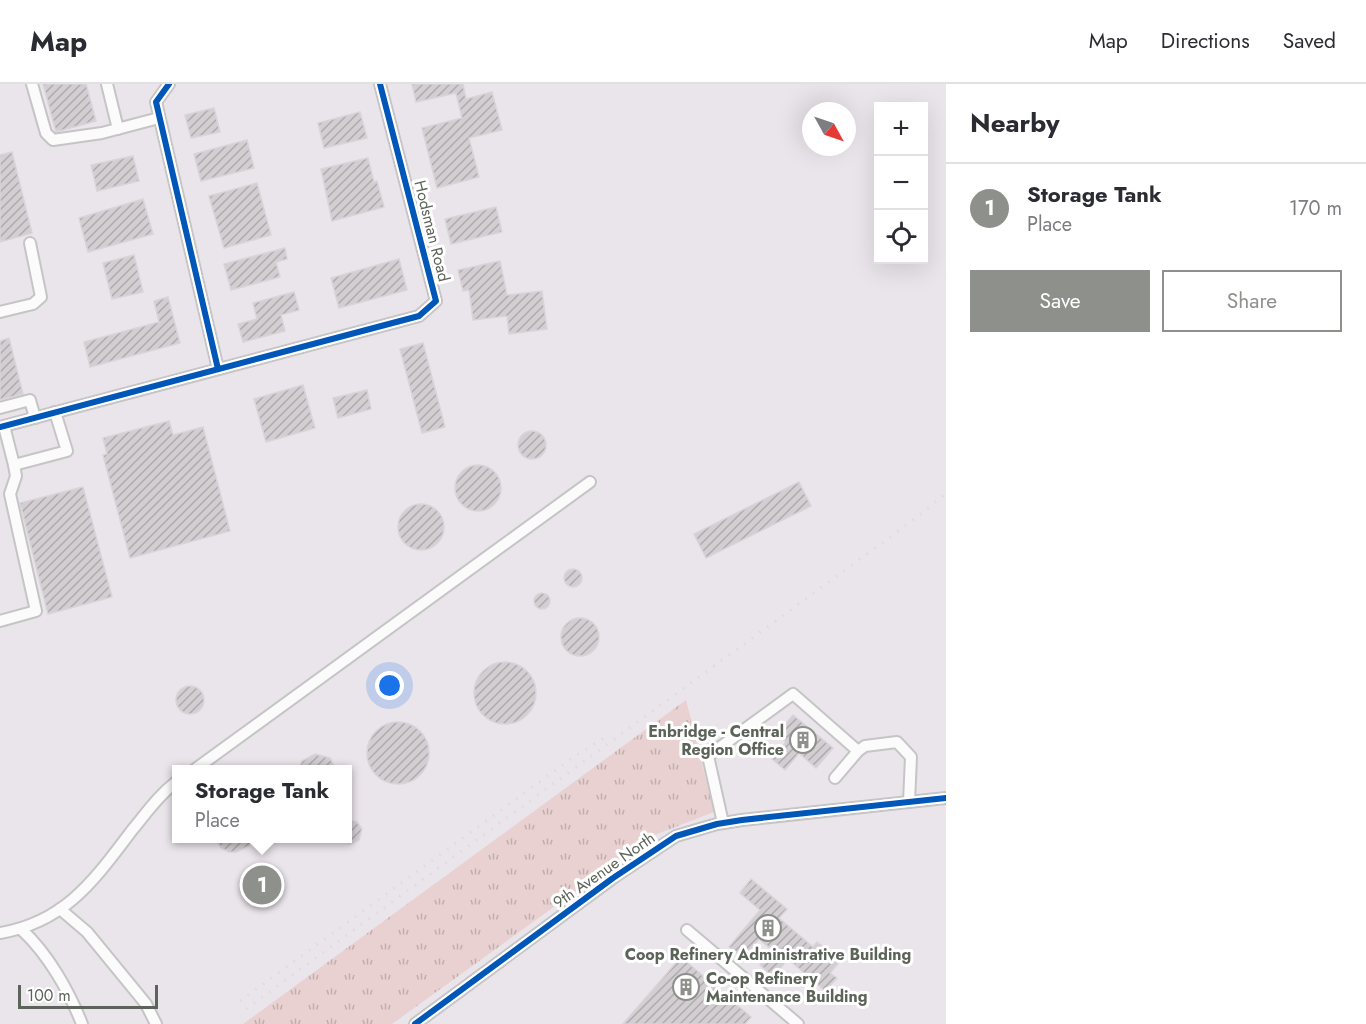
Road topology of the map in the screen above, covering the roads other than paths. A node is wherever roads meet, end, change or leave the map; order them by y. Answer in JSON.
{"nodes":[{"id":1,"x":32,"y":84,"type":"edge"},
{"id":2,"x":108,"y":84,"type":"edge"},
{"id":3,"x":169,"y":84,"type":"edge"},
{"id":4,"x":380,"y":84,"type":"edge"},
{"id":5,"x":159,"y":118,"type":"junction"},
{"id":6,"x":118,"y":129,"type":"junction"},
{"id":7,"x":30,"y":243,"type":"dead end"},
{"id":8,"x":0,"y":312,"type":"edge"},
{"id":9,"x":218,"y":369,"type":"junction"},
{"id":10,"x":0,"y":408,"type":"edge"},
{"id":11,"x":55,"y":412,"type":"junction"},
{"id":12,"x":35,"y":418,"type":"junction"},
{"id":13,"x":2,"y":427,"type":"edge"},
{"id":14,"x":14,"y":465,"type":"junction"},
{"id":15,"x":590,"y":482,"type":"dead end"},
{"id":16,"x":0,"y":621,"type":"edge"},
{"id":17,"x":858,"y":751,"type":"junction"},
{"id":18,"x":201,"y":765,"type":"edge"},
{"id":19,"x":835,"y":778,"type":"dead end"},
{"id":20,"x":172,"y":786,"type":"edge"},
{"id":21,"x":946,"y":798,"type":"edge"},
{"id":22,"x":909,"y":802,"type":"junction"},
{"id":23,"x":723,"y":823,"type":"junction"},
{"id":24,"x":60,"y":909,"type":"junction"},
{"id":25,"x":22,"y":930,"type":"junction"},
{"id":26,"x":687,"y":930,"type":"dead end"},
{"id":27,"x":0,"y":933,"type":"edge"},
{"id":28,"x":82,"y":1024,"type":"edge"},
{"id":29,"x":156,"y":1024,"type":"edge"},
{"id":30,"x":416,"y":1024,"type":"edge"},
{"id":31,"x":798,"y":1024,"type":"edge"}],
"edges":[{"from":1,"to":6,"type":"street"},
{"from":2,"to":6,"type":"street"},
{"from":3,"to":5,"type":"street"},
{"from":4,"to":9,"type":"street","name":"Hodsman Road"},
{"from":5,"to":6,"type":"street"},
{"from":5,"to":9,"type":"street"},
{"from":7,"to":8,"type":"street"},
{"from":9,"to":11,"type":"street","name":"Hodsman Road"},
{"from":10,"to":12,"type":"street"},
{"from":11,"to":12,"type":"street","name":"Hodsman Road"},
{"from":11,"to":14,"type":"street"},
{"from":12,"to":13,"type":"street","name":"Hodsman Road"},
{"from":13,"to":14,"type":"street"},
{"from":14,"to":16,"type":"street"},
{"from":15,"to":18,"type":"street"},
{"from":17,"to":19,"type":"street"},
{"from":17,"to":22,"type":"street"},
{"from":17,"to":23,"type":"street"},
{"from":20,"to":24,"type":"street"},
{"from":21,"to":22,"type":"street","name":"9th Avenue North"},
{"from":22,"to":23,"type":"street","name":"9th Avenue North"},
{"from":23,"to":30,"type":"street","name":"9th Avenue North"},
{"from":24,"to":25,"type":"street"},
{"from":24,"to":29,"type":"street"},
{"from":25,"to":27,"type":"street"},
{"from":25,"to":28,"type":"street"},
{"from":26,"to":31,"type":"street"}]}
